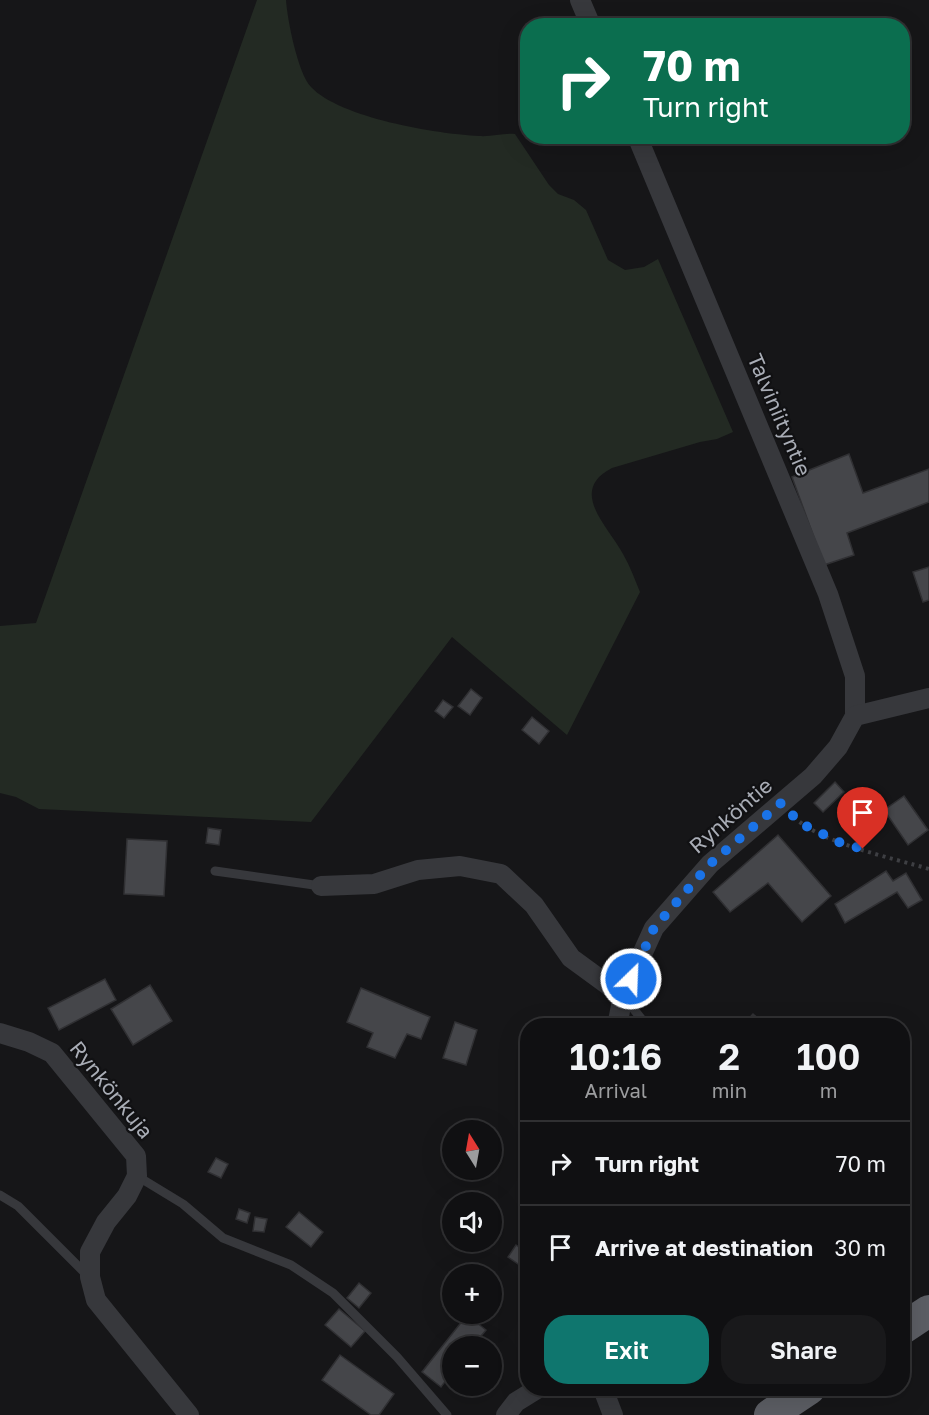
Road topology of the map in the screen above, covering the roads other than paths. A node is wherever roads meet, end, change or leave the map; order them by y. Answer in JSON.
{"nodes":[{"id":1,"x":580,"y":0,"type":"edge"},
{"id":2,"x":588,"y":18,"type":"edge"},
{"id":3,"x":640,"y":144,"type":"edge"},
{"id":4,"x":929,"y":698,"type":"edge"},
{"id":5,"x":855,"y":716,"type":"junction"},
{"id":6,"x":215,"y":871,"type":"dead end"},
{"id":7,"x":321,"y":886,"type":"joint"},
{"id":8,"x":623,"y":996,"type":"junction"},
{"id":9,"x":619,"y":1018,"type":"edge"},
{"id":10,"x":641,"y":1018,"type":"edge"},
{"id":11,"x":0,"y":1034,"type":"edge"},
{"id":12,"x":137,"y":1176,"type":"junction"},
{"id":13,"x":0,"y":1195,"type":"edge"},
{"id":14,"x":90,"y":1277,"type":"junction"},
{"id":15,"x":929,"y":1311,"type":"edge"},
{"id":16,"x":910,"y":1323,"type":"edge"},
{"id":17,"x":526,"y":1396,"type":"edge"},
{"id":18,"x":606,"y":1396,"type":"edge"},
{"id":19,"x":798,"y":1396,"type":"edge"},
{"id":20,"x":189,"y":1415,"type":"edge"},
{"id":21,"x":447,"y":1415,"type":"edge"},
{"id":22,"x":506,"y":1415,"type":"edge"},
{"id":23,"x":613,"y":1415,"type":"edge"},
{"id":24,"x":770,"y":1415,"type":"edge"}],
"edges":[{"from":1,"to":2,"type":"street"},
{"from":3,"to":5,"type":"street","name":"Talviniityntie"},
{"from":4,"to":5,"type":"street"},
{"from":5,"to":8,"type":"street","name":"Rynköntie"},
{"from":6,"to":7,"type":"lane"},
{"from":7,"to":8,"type":"street"},
{"from":8,"to":9,"type":"street","name":"Rynköntie"},
{"from":8,"to":10,"type":"lane"},
{"from":11,"to":12,"type":"street","name":"Rynkönkuja"},
{"from":12,"to":14,"type":"street"},
{"from":12,"to":21,"type":"lane"},
{"from":13,"to":14,"type":"lane"},
{"from":14,"to":20,"type":"street"},
{"from":15,"to":16,"type":"highway"},
{"from":17,"to":22,"type":"street"},
{"from":18,"to":23,"type":"street"},
{"from":19,"to":24,"type":"highway"}]}
